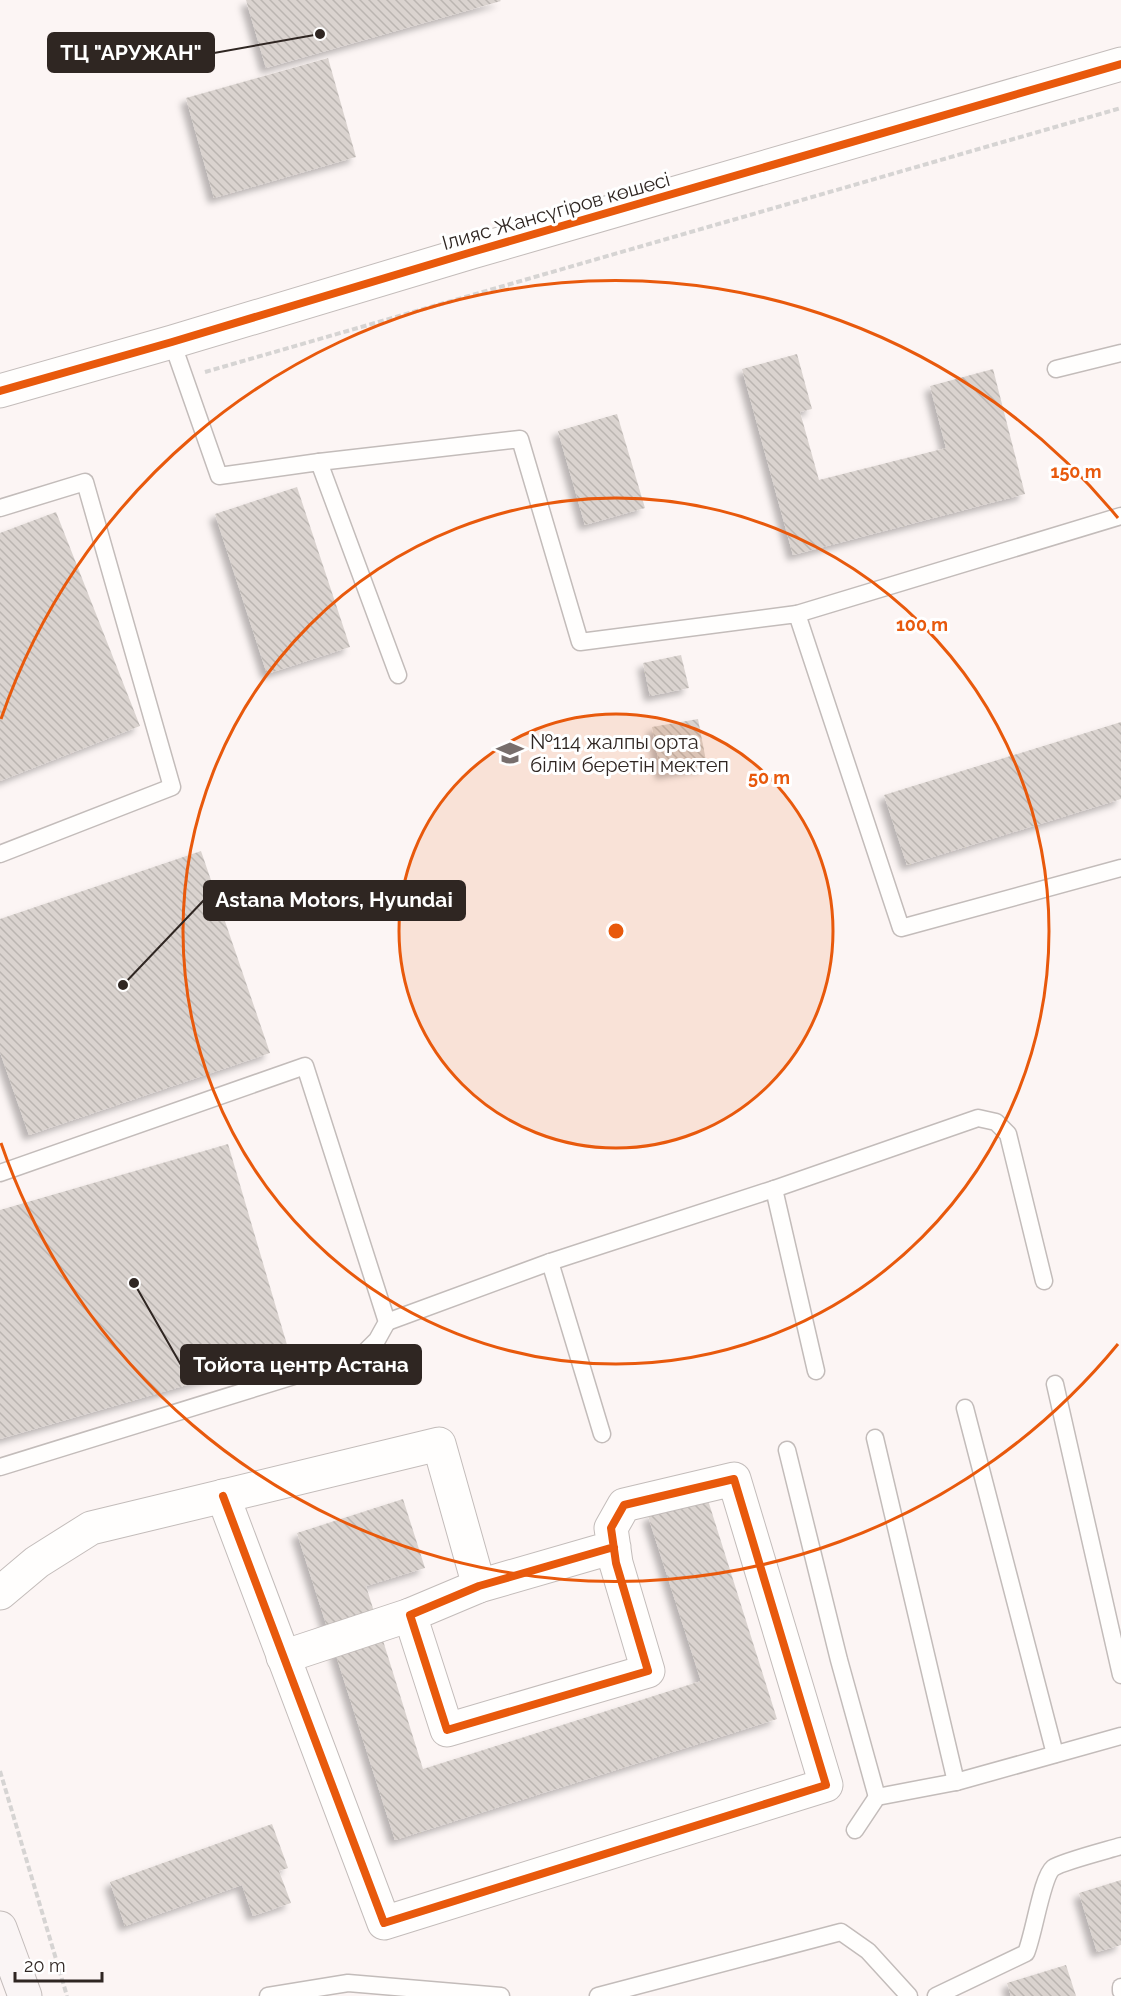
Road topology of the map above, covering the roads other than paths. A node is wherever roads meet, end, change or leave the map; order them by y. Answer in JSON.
{"nodes":[{"id":1,"x":1121,"y":64,"type":"edge"},
{"id":2,"x":172,"y":342,"type":"junction"},
{"id":3,"x":1121,"y":353,"type":"edge"},
{"id":4,"x":1056,"y":369,"type":"dead end"},
{"id":5,"x":0,"y":391,"type":"edge"},
{"id":6,"x":318,"y":462,"type":"junction"},
{"id":7,"x":0,"y":508,"type":"edge"},
{"id":8,"x":1121,"y":516,"type":"edge"},
{"id":9,"x":797,"y":614,"type":"junction"},
{"id":10,"x":398,"y":675,"type":"dead end"},
{"id":11,"x":0,"y":854,"type":"edge"},
{"id":12,"x":1121,"y":868,"type":"edge"},
{"id":13,"x":0,"y":1173,"type":"edge"},
{"id":14,"x":774,"y":1189,"type":"junction"},
{"id":15,"x":550,"y":1262,"type":"junction"},
{"id":16,"x":1044,"y":1281,"type":"dead end"},
{"id":17,"x":387,"y":1322,"type":"junction"},
{"id":18,"x":816,"y":1371,"type":"dead end"},
{"id":19,"x":1055,"y":1383,"type":"dead end"},
{"id":20,"x":965,"y":1408,"type":"dead end"},
{"id":21,"x":602,"y":1434,"type":"dead end"},
{"id":22,"x":875,"y":1438,"type":"dead end"},
{"id":23,"x":787,"y":1450,"type":"dead end"},
{"id":24,"x":0,"y":1467,"type":"edge"},
{"id":25,"x":223,"y":1496,"type":"junction"},
{"id":26,"x":614,"y":1547,"type":"junction"},
{"id":27,"x":479,"y":1586,"type":"junction"},
{"id":28,"x":0,"y":1593,"type":"edge"},
{"id":29,"x":410,"y":1615,"type":"junction"},
{"id":30,"x":283,"y":1657,"type":"junction"},
{"id":31,"x":1121,"y":1675,"type":"edge"},
{"id":32,"x":1121,"y":1736,"type":"edge"},
{"id":33,"x":1054,"y":1754,"type":"junction"},
{"id":34,"x":956,"y":1782,"type":"junction"},
{"id":35,"x":877,"y":1797,"type":"junction"},
{"id":36,"x":855,"y":1830,"type":"dead end"},
{"id":37,"x":1121,"y":1846,"type":"edge"},
{"id":38,"x":0,"y":1928,"type":"edge"},
{"id":39,"x":26,"y":1996,"type":"edge"},
{"id":40,"x":268,"y":1996,"type":"edge"},
{"id":41,"x":501,"y":1996,"type":"edge"},
{"id":42,"x":598,"y":1996,"type":"edge"},
{"id":43,"x":909,"y":1996,"type":"edge"},
{"id":44,"x":936,"y":1996,"type":"edge"}],
"edges":[{"from":1,"to":2,"type":"street","name":"Ілияс Жансүгіров көшесі"},
{"from":2,"to":5,"type":"street","name":"Ілияс Жансүгіров көшесі"},
{"from":2,"to":6,"type":"lane"},
{"from":3,"to":4,"type":"lane"},
{"from":6,"to":9,"type":"lane"},
{"from":6,"to":10,"type":"lane"},
{"from":7,"to":11,"type":"lane"},
{"from":8,"to":9,"type":"lane"},
{"from":9,"to":12,"type":"lane"},
{"from":13,"to":17,"type":"lane"},
{"from":14,"to":15,"type":"lane"},
{"from":14,"to":16,"type":"lane"},
{"from":14,"to":18,"type":"lane"},
{"from":15,"to":17,"type":"lane"},
{"from":15,"to":21,"type":"lane"},
{"from":17,"to":24,"type":"lane"},
{"from":19,"to":31,"type":"lane"},
{"from":20,"to":33,"type":"lane"},
{"from":22,"to":34,"type":"lane"},
{"from":23,"to":35,"type":"lane"},
{"from":25,"to":27,"type":"street"},
{"from":25,"to":28,"type":"street"},
{"from":25,"to":30,"type":"street"},
{"from":26,"to":27,"type":"street"},
{"from":26,"to":29,"type":"street"},
{"from":26,"to":30,"type":"street"},
{"from":27,"to":29,"type":"street"},
{"from":29,"to":30,"type":"street"},
{"from":32,"to":33,"type":"lane"},
{"from":33,"to":34,"type":"lane"},
{"from":34,"to":35,"type":"lane"},
{"from":35,"to":36,"type":"lane"},
{"from":37,"to":44,"type":"lane"},
{"from":38,"to":39,"type":"main road"},
{"from":40,"to":41,"type":"lane"},
{"from":42,"to":43,"type":"lane"}]}
